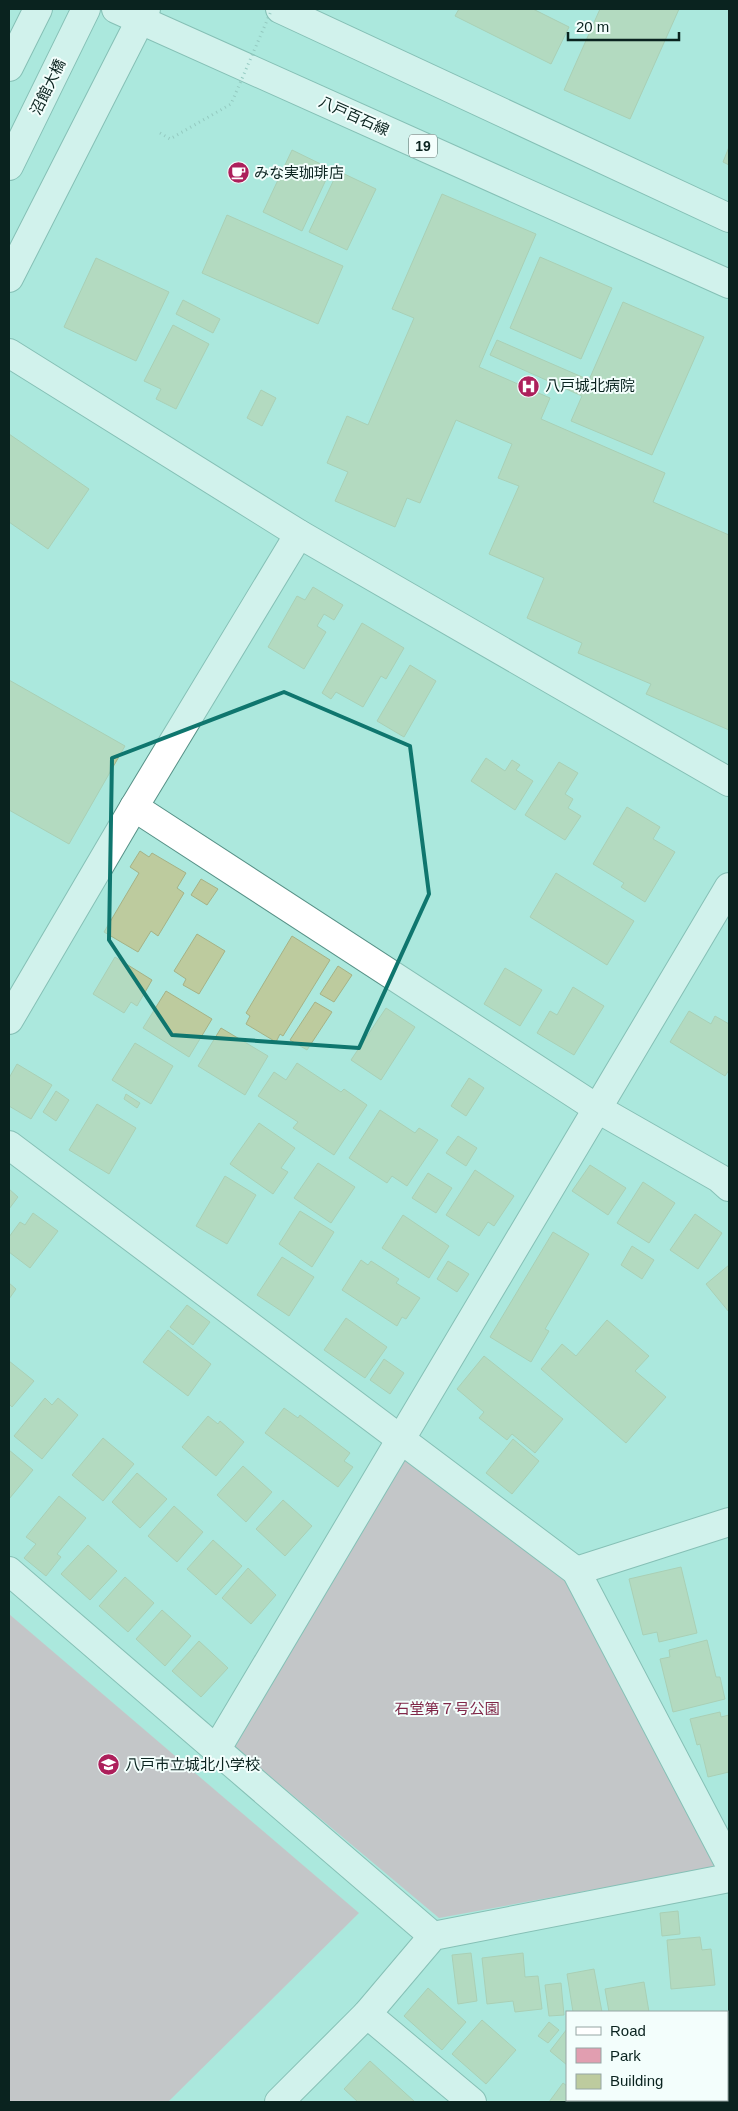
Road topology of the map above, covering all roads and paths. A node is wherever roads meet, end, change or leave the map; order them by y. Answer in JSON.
{"nodes":[{"id":1,"x":38,"y":9,"type":"edge"},
{"id":2,"x":86,"y":9,"type":"edge"},
{"id":3,"x":272,"y":9,"type":"edge"},
{"id":4,"x":280,"y":9,"type":"edge"},
{"id":5,"x":134,"y":12,"type":"edge"},
{"id":6,"x":9,"y":67,"type":"edge"},
{"id":7,"x":160,"y":133,"type":"dead end"},
{"id":8,"x":9,"y":166,"type":"edge"},
{"id":9,"x":729,"y":218,"type":"edge"},
{"id":10,"x":9,"y":278,"type":"edge"},
{"id":11,"x":729,"y":284,"type":"edge"},
{"id":12,"x":9,"y":353,"type":"edge"},
{"id":13,"x":299,"y":534,"type":"junction"},
{"id":14,"x":729,"y":782,"type":"edge"},
{"id":15,"x":134,"y":807,"type":"junction"},
{"id":16,"x":729,"y":887,"type":"edge"},
{"id":17,"x":9,"y":1020,"type":"edge"},
{"id":18,"x":598,"y":1109,"type":"junction"},
{"id":19,"x":9,"y":1145,"type":"edge"},
{"id":20,"x":729,"y":1186,"type":"edge"},
{"id":21,"x":400,"y":1438,"type":"junction"},
{"id":22,"x":729,"y":1522,"type":"edge"},
{"id":23,"x":9,"y":1571,"type":"edge"},
{"id":24,"x":576,"y":1571,"type":"junction"},
{"id":25,"x":216,"y":1750,"type":"junction"},
{"id":26,"x":729,"y":1863,"type":"edge"},
{"id":27,"x":729,"y":1878,"type":"edge"},
{"id":28,"x":433,"y":1936,"type":"junction"},
{"id":29,"x":367,"y":2014,"type":"junction"},
{"id":30,"x":279,"y":2102,"type":"edge"},
{"id":31,"x":472,"y":2102,"type":"edge"}],
"edges":[{"from":1,"to":6,"type":"street"},
{"from":2,"to":8,"type":"street","name":"沼館大橋"},
{"from":3,"to":7,"type":"path","bridge":true},
{"from":4,"to":9,"type":"street"},
{"from":5,"to":10,"type":"street"},
{"from":5,"to":11,"type":"street","name":"八戸百石線","number":"19"},
{"from":12,"to":13,"type":"street"},
{"from":13,"to":14,"type":"street"},
{"from":13,"to":15,"type":"street"},
{"from":15,"to":17,"type":"street"},
{"from":15,"to":18,"type":"street"},
{"from":16,"to":18,"type":"street"},
{"from":18,"to":20,"type":"street"},
{"from":18,"to":21,"type":"street"},
{"from":19,"to":21,"type":"street"},
{"from":21,"to":24,"type":"street"},
{"from":21,"to":25,"type":"street"},
{"from":22,"to":24,"type":"street"},
{"from":23,"to":25,"type":"street"},
{"from":24,"to":26,"type":"street"},
{"from":25,"to":28,"type":"street"},
{"from":27,"to":28,"type":"street"},
{"from":28,"to":29,"type":"street"},
{"from":29,"to":30,"type":"street"},
{"from":29,"to":31,"type":"street"}]}
